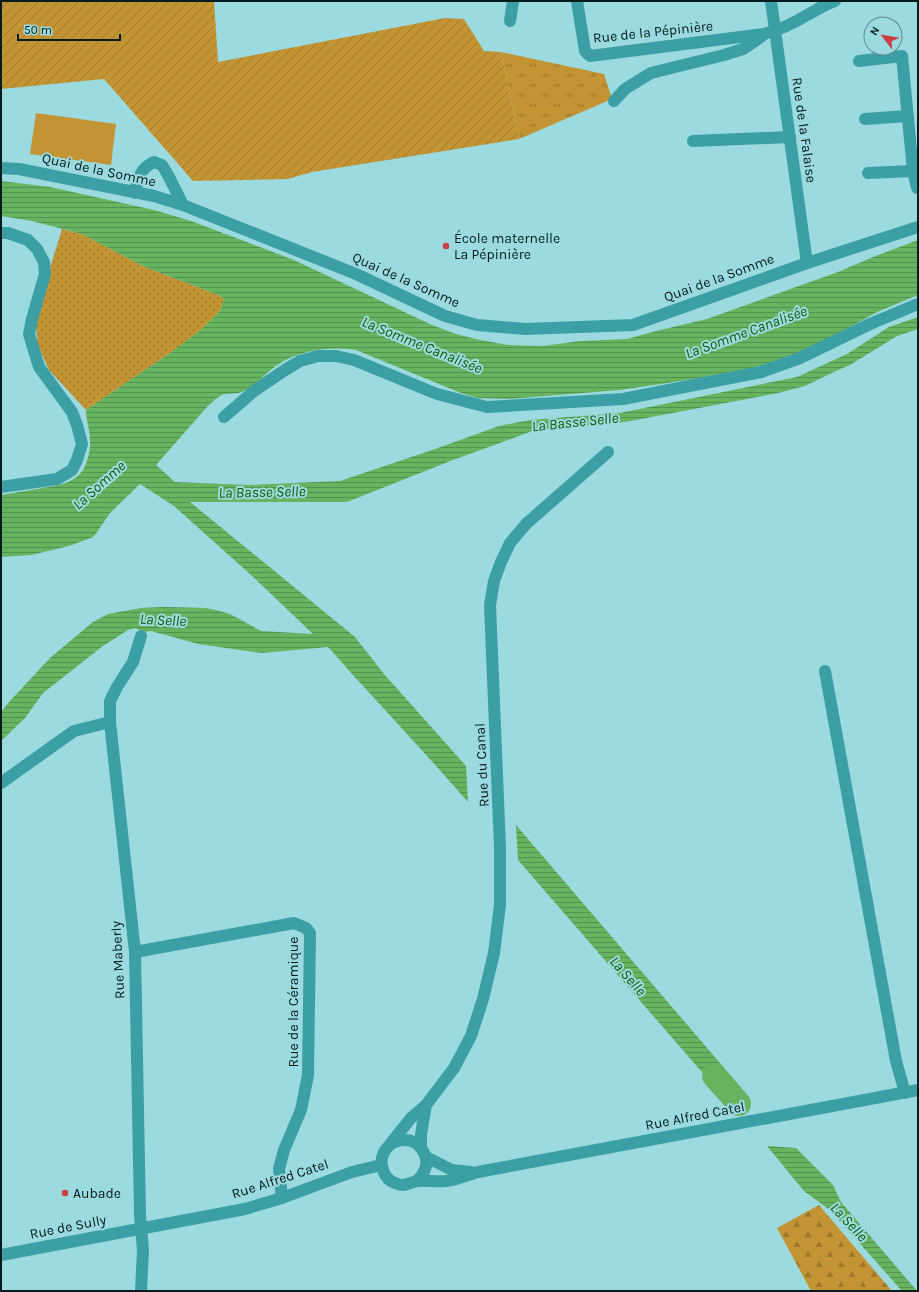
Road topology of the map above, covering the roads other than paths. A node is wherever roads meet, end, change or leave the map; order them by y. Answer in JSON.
{"nodes":[{"id":1,"x":513,"y":1,"type":"edge"},
{"id":2,"x":577,"y":1,"type":"edge"},
{"id":3,"x":771,"y":1,"type":"edge"},
{"id":4,"x":835,"y":1,"type":"edge"},
{"id":5,"x":510,"y":21,"type":"dead end"},
{"id":6,"x":770,"y":32,"type":"junction"},
{"id":7,"x":859,"y":61,"type":"dead end"},
{"id":8,"x":614,"y":101,"type":"dead end"},
{"id":9,"x":908,"y":116,"type":"junction"},
{"id":10,"x":865,"y":119,"type":"dead end"},
{"id":11,"x":790,"y":137,"type":"junction"},
{"id":12,"x":693,"y":141,"type":"dead end"},
{"id":13,"x":1,"y":168,"type":"edge"},
{"id":14,"x":913,"y":171,"type":"junction"},
{"id":15,"x":868,"y":173,"type":"dead end"},
{"id":16,"x":917,"y":188,"type":"edge"},
{"id":17,"x":135,"y":193,"type":"junction"},
{"id":18,"x":183,"y":205,"type":"junction"},
{"id":19,"x":918,"y":227,"type":"edge"},
{"id":20,"x":1,"y":233,"type":"edge"},
{"id":21,"x":807,"y":263,"type":"junction"},
{"id":22,"x":918,"y":304,"type":"edge"},
{"id":23,"x":224,"y":417,"type":"dead end"},
{"id":24,"x":608,"y":452,"type":"dead end"},
{"id":25,"x":1,"y":487,"type":"edge"},
{"id":26,"x":141,"y":636,"type":"dead end"},
{"id":27,"x":825,"y":671,"type":"dead end"},
{"id":28,"x":110,"y":722,"type":"junction"},
{"id":29,"x":1,"y":783,"type":"edge"},
{"id":30,"x":135,"y":952,"type":"junction"},
{"id":31,"x":918,"y":1090,"type":"edge"},
{"id":32,"x":905,"y":1093,"type":"junction"},
{"id":33,"x":426,"y":1105,"type":"junction"},
{"id":34,"x":391,"y":1144,"type":"junction"},
{"id":35,"x":423,"y":1152,"type":"junction"},
{"id":36,"x":381,"y":1165,"type":"junction"},
{"id":37,"x":478,"y":1172,"type":"junction"},
{"id":38,"x":417,"y":1181,"type":"junction"},
{"id":39,"x":282,"y":1198,"type":"junction"},
{"id":40,"x":141,"y":1228,"type":"junction"},
{"id":41,"x":1,"y":1255,"type":"edge"},
{"id":42,"x":141,"y":1291,"type":"edge"}],
"edges":[{"from":1,"to":5,"type":"street"},
{"from":2,"to":6,"type":"street","name":"Rue de la Pépinière"},
{"from":3,"to":6,"type":"street","name":"Rue de la Falaise"},
{"from":4,"to":6,"type":"street"},
{"from":6,"to":8,"type":"street"},
{"from":6,"to":11,"type":"street","name":"Rue de la Falaise"},
{"from":7,"to":9,"type":"street"},
{"from":9,"to":10,"type":"street"},
{"from":9,"to":14,"type":"street"},
{"from":11,"to":12,"type":"street"},
{"from":11,"to":21,"type":"street","name":"Rue de la Falaise"},
{"from":13,"to":17,"type":"street","name":"Quai de la Somme"},
{"from":14,"to":15,"type":"street"},
{"from":14,"to":16,"type":"street"},
{"from":17,"to":18,"type":"street","name":"Quai de la Somme"},
{"from":17,"to":18,"type":"street"},
{"from":18,"to":21,"type":"street","name":"Quai de la Somme"},
{"from":19,"to":21,"type":"street","name":"Quai de la Somme"},
{"from":20,"to":25,"type":"street"},
{"from":22,"to":23,"type":"street"},
{"from":24,"to":33,"type":"street","name":"Rue du Canal"},
{"from":26,"to":28,"type":"street","name":"Rue Maberly"},
{"from":27,"to":32,"type":"street"},
{"from":28,"to":29,"type":"street"},
{"from":28,"to":30,"type":"street","name":"Rue Maberly"},
{"from":30,"to":39,"type":"street","name":"Rue de la Céramique"},
{"from":30,"to":40,"type":"street","name":"Rue Maberly"},
{"from":31,"to":32,"type":"street","name":"Rue Alfred Catel"},
{"from":32,"to":37,"type":"street","name":"Rue Alfred Catel"},
{"from":33,"to":34,"type":"street","name":"Rue du Canal"},
{"from":33,"to":35,"type":"street","name":"Rue du Canal"},
{"from":34,"to":35,"type":"street"},
{"from":34,"to":36,"type":"street"},
{"from":35,"to":37,"type":"street","name":"Rue Alfred Catel"},
{"from":35,"to":38,"type":"street"},
{"from":36,"to":38,"type":"street"},
{"from":36,"to":39,"type":"street","name":"Rue Alfred Catel"},
{"from":37,"to":38,"type":"street","name":"Rue Alfred Catel"},
{"from":39,"to":40,"type":"street","name":"Rue Alfred Catel"},
{"from":40,"to":41,"type":"street","name":"Rue de Sully"},
{"from":40,"to":42,"type":"street","name":"Rue Maberly"}]}
